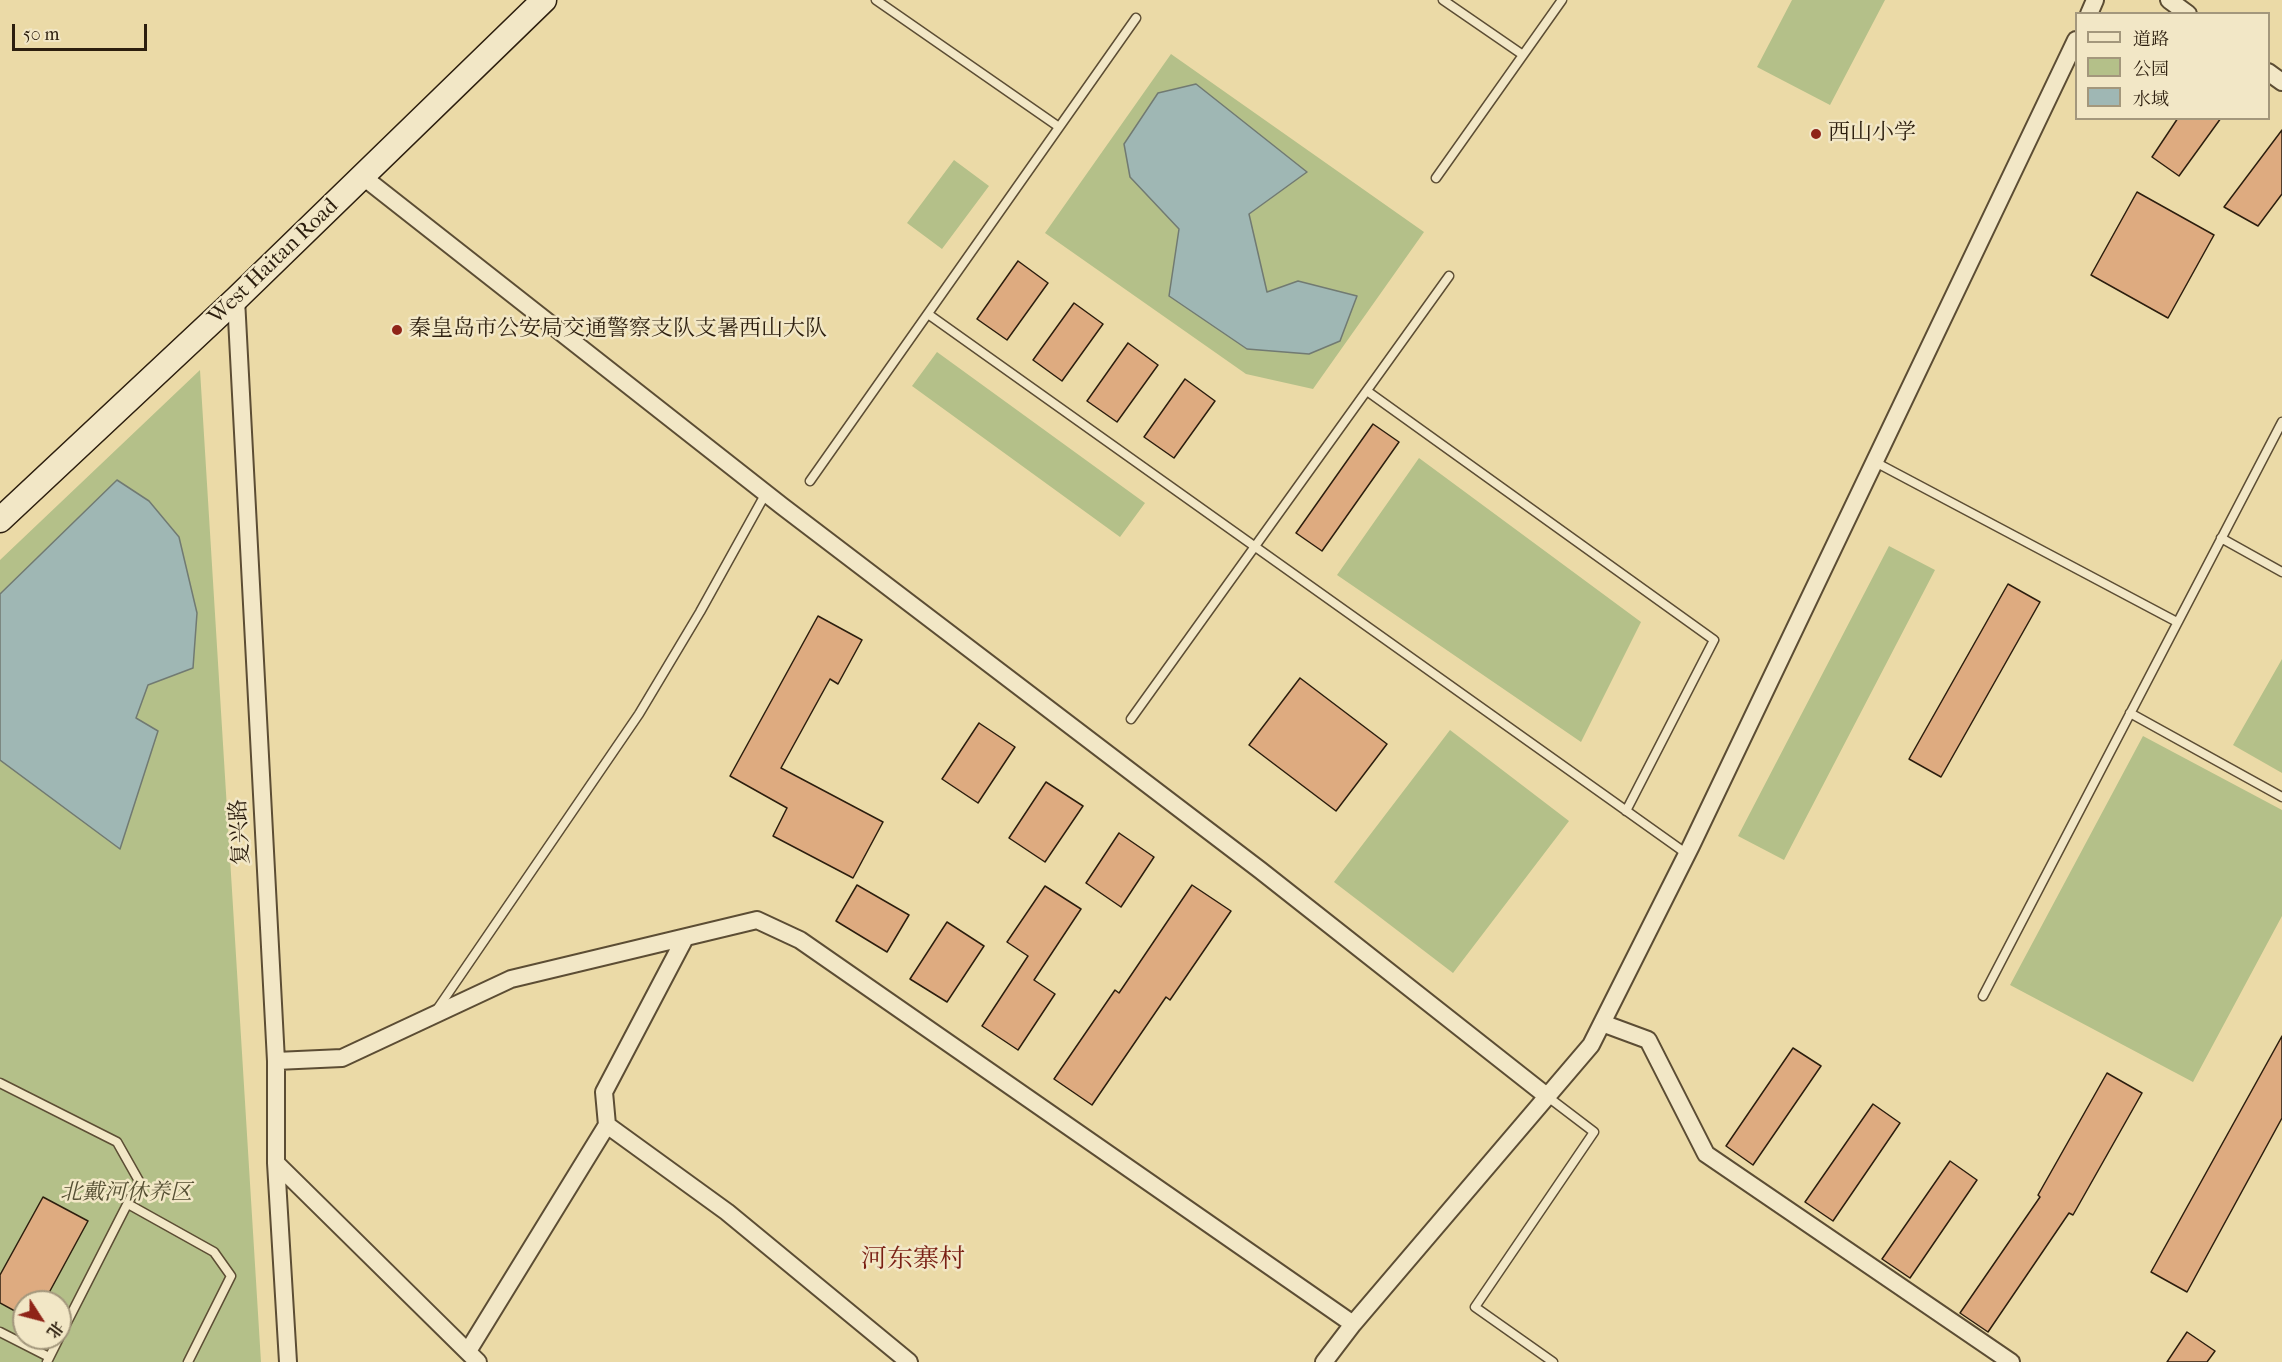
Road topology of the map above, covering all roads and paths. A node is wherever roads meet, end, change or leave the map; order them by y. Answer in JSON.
{"nodes":[{"id":1,"x":544,"y":0,"type":"edge"},
{"id":2,"x":876,"y":0,"type":"edge"},
{"id":3,"x":1443,"y":0,"type":"edge"},
{"id":4,"x":1563,"y":0,"type":"edge"},
{"id":5,"x":2169,"y":0,"type":"edge"},
{"id":6,"x":2185,"y":12,"type":"edge"},
{"id":7,"x":1136,"y":18,"type":"dead end"},
{"id":8,"x":2075,"y":42,"type":"edge"},
{"id":9,"x":1523,"y":55,"type":"junction"},
{"id":10,"x":1059,"y":127,"type":"junction"},
{"id":11,"x":363,"y":176,"type":"junction"},
{"id":12,"x":1436,"y":178,"type":"dead end"},
{"id":13,"x":1449,"y":276,"type":"dead end"},
{"id":14,"x":236,"y":299,"type":"junction"},
{"id":15,"x":928,"y":314,"type":"junction"},
{"id":16,"x":1367,"y":391,"type":"junction"},
{"id":17,"x":2282,"y":422,"type":"edge"},
{"id":18,"x":1875,"y":462,"type":"junction"},
{"id":19,"x":810,"y":481,"type":"dead end"},
{"id":20,"x":766,"y":493,"type":"junction"},
{"id":21,"x":0,"y":520,"type":"edge"},
{"id":22,"x":2221,"y":538,"type":"junction"},
{"id":23,"x":1255,"y":546,"type":"junction"},
{"id":24,"x":2282,"y":572,"type":"edge"},
{"id":25,"x":2177,"y":622,"type":"junction"},
{"id":26,"x":2130,"y":713,"type":"junction"},
{"id":27,"x":1131,"y":719,"type":"dead end"},
{"id":28,"x":2282,"y":797,"type":"edge"},
{"id":29,"x":1626,"y":811,"type":"junction"},
{"id":30,"x":1687,"y":854,"type":"junction"},
{"id":31,"x":685,"y":938,"type":"junction"},
{"id":32,"x":1983,"y":996,"type":"dead end"},
{"id":33,"x":433,"y":1015,"type":"junction"},
{"id":34,"x":1602,"y":1023,"type":"junction"},
{"id":35,"x":276,"y":1061,"type":"junction"},
{"id":36,"x":0,"y":1083,"type":"edge"},
{"id":37,"x":1548,"y":1097,"type":"junction"},
{"id":38,"x":607,"y":1125,"type":"junction"},
{"id":39,"x":276,"y":1163,"type":"junction"},
{"id":40,"x":128,"y":1204,"type":"junction"},
{"id":41,"x":72,"y":1312,"type":"edge"},
{"id":42,"x":1353,"y":1324,"type":"junction"},
{"id":43,"x":0,"y":1332,"type":"edge"},
{"id":44,"x":473,"y":1357,"type":"edge"},
{"id":45,"x":48,"y":1360,"type":"edge"},
{"id":46,"x":188,"y":1362,"type":"edge"},
{"id":47,"x":288,"y":1362,"type":"edge"},
{"id":48,"x":909,"y":1362,"type":"edge"},
{"id":49,"x":1324,"y":1362,"type":"edge"},
{"id":50,"x":1553,"y":1362,"type":"edge"},
{"id":51,"x":2010,"y":1362,"type":"edge"}],
"edges":[{"from":1,"to":11,"type":"main road","name":"West Haitan Road"},
{"from":2,"to":10,"type":"lane"},
{"from":3,"to":9,"type":"lane"},
{"from":4,"to":9,"type":"lane"},
{"from":5,"to":6,"type":"street"},
{"from":7,"to":10,"type":"lane"},
{"from":8,"to":18,"type":"street"},
{"from":9,"to":12,"type":"lane"},
{"from":10,"to":15,"type":"lane"},
{"from":11,"to":14,"type":"main road","name":"West Haitan Road"},
{"from":11,"to":20,"type":"street"},
{"from":13,"to":16,"type":"lane"},
{"from":14,"to":21,"type":"main road","name":"West Haitan Road"},
{"from":14,"to":35,"type":"street","name":"复兴路"},
{"from":15,"to":19,"type":"lane"},
{"from":15,"to":23,"type":"lane"},
{"from":16,"to":23,"type":"lane"},
{"from":16,"to":29,"type":"lane"},
{"from":17,"to":22,"type":"lane"},
{"from":18,"to":25,"type":"lane"},
{"from":18,"to":30,"type":"street"},
{"from":20,"to":33,"type":"lane"},
{"from":20,"to":37,"type":"street"},
{"from":22,"to":24,"type":"lane"},
{"from":22,"to":25,"type":"lane"},
{"from":23,"to":27,"type":"lane"},
{"from":23,"to":29,"type":"lane"},
{"from":25,"to":26,"type":"lane"},
{"from":26,"to":28,"type":"lane"},
{"from":26,"to":32,"type":"lane"},
{"from":29,"to":30,"type":"lane"},
{"from":30,"to":34,"type":"street"},
{"from":31,"to":33,"type":"street"},
{"from":31,"to":38,"type":"street"},
{"from":31,"to":42,"type":"street"},
{"from":33,"to":35,"type":"street"},
{"from":34,"to":37,"type":"street"},
{"from":34,"to":51,"type":"street"},
{"from":35,"to":39,"type":"street","name":"复兴路"},
{"from":36,"to":40,"type":"lane"},
{"from":37,"to":42,"type":"street"},
{"from":37,"to":50,"type":"lane"},
{"from":38,"to":44,"type":"street"},
{"from":38,"to":48,"type":"street"},
{"from":39,"to":44,"type":"street"},
{"from":39,"to":47,"type":"street","name":"复兴路"},
{"from":40,"to":41,"type":"lane"},
{"from":40,"to":46,"type":"lane"},
{"from":42,"to":49,"type":"street"},
{"from":43,"to":45,"type":"lane"}]}
